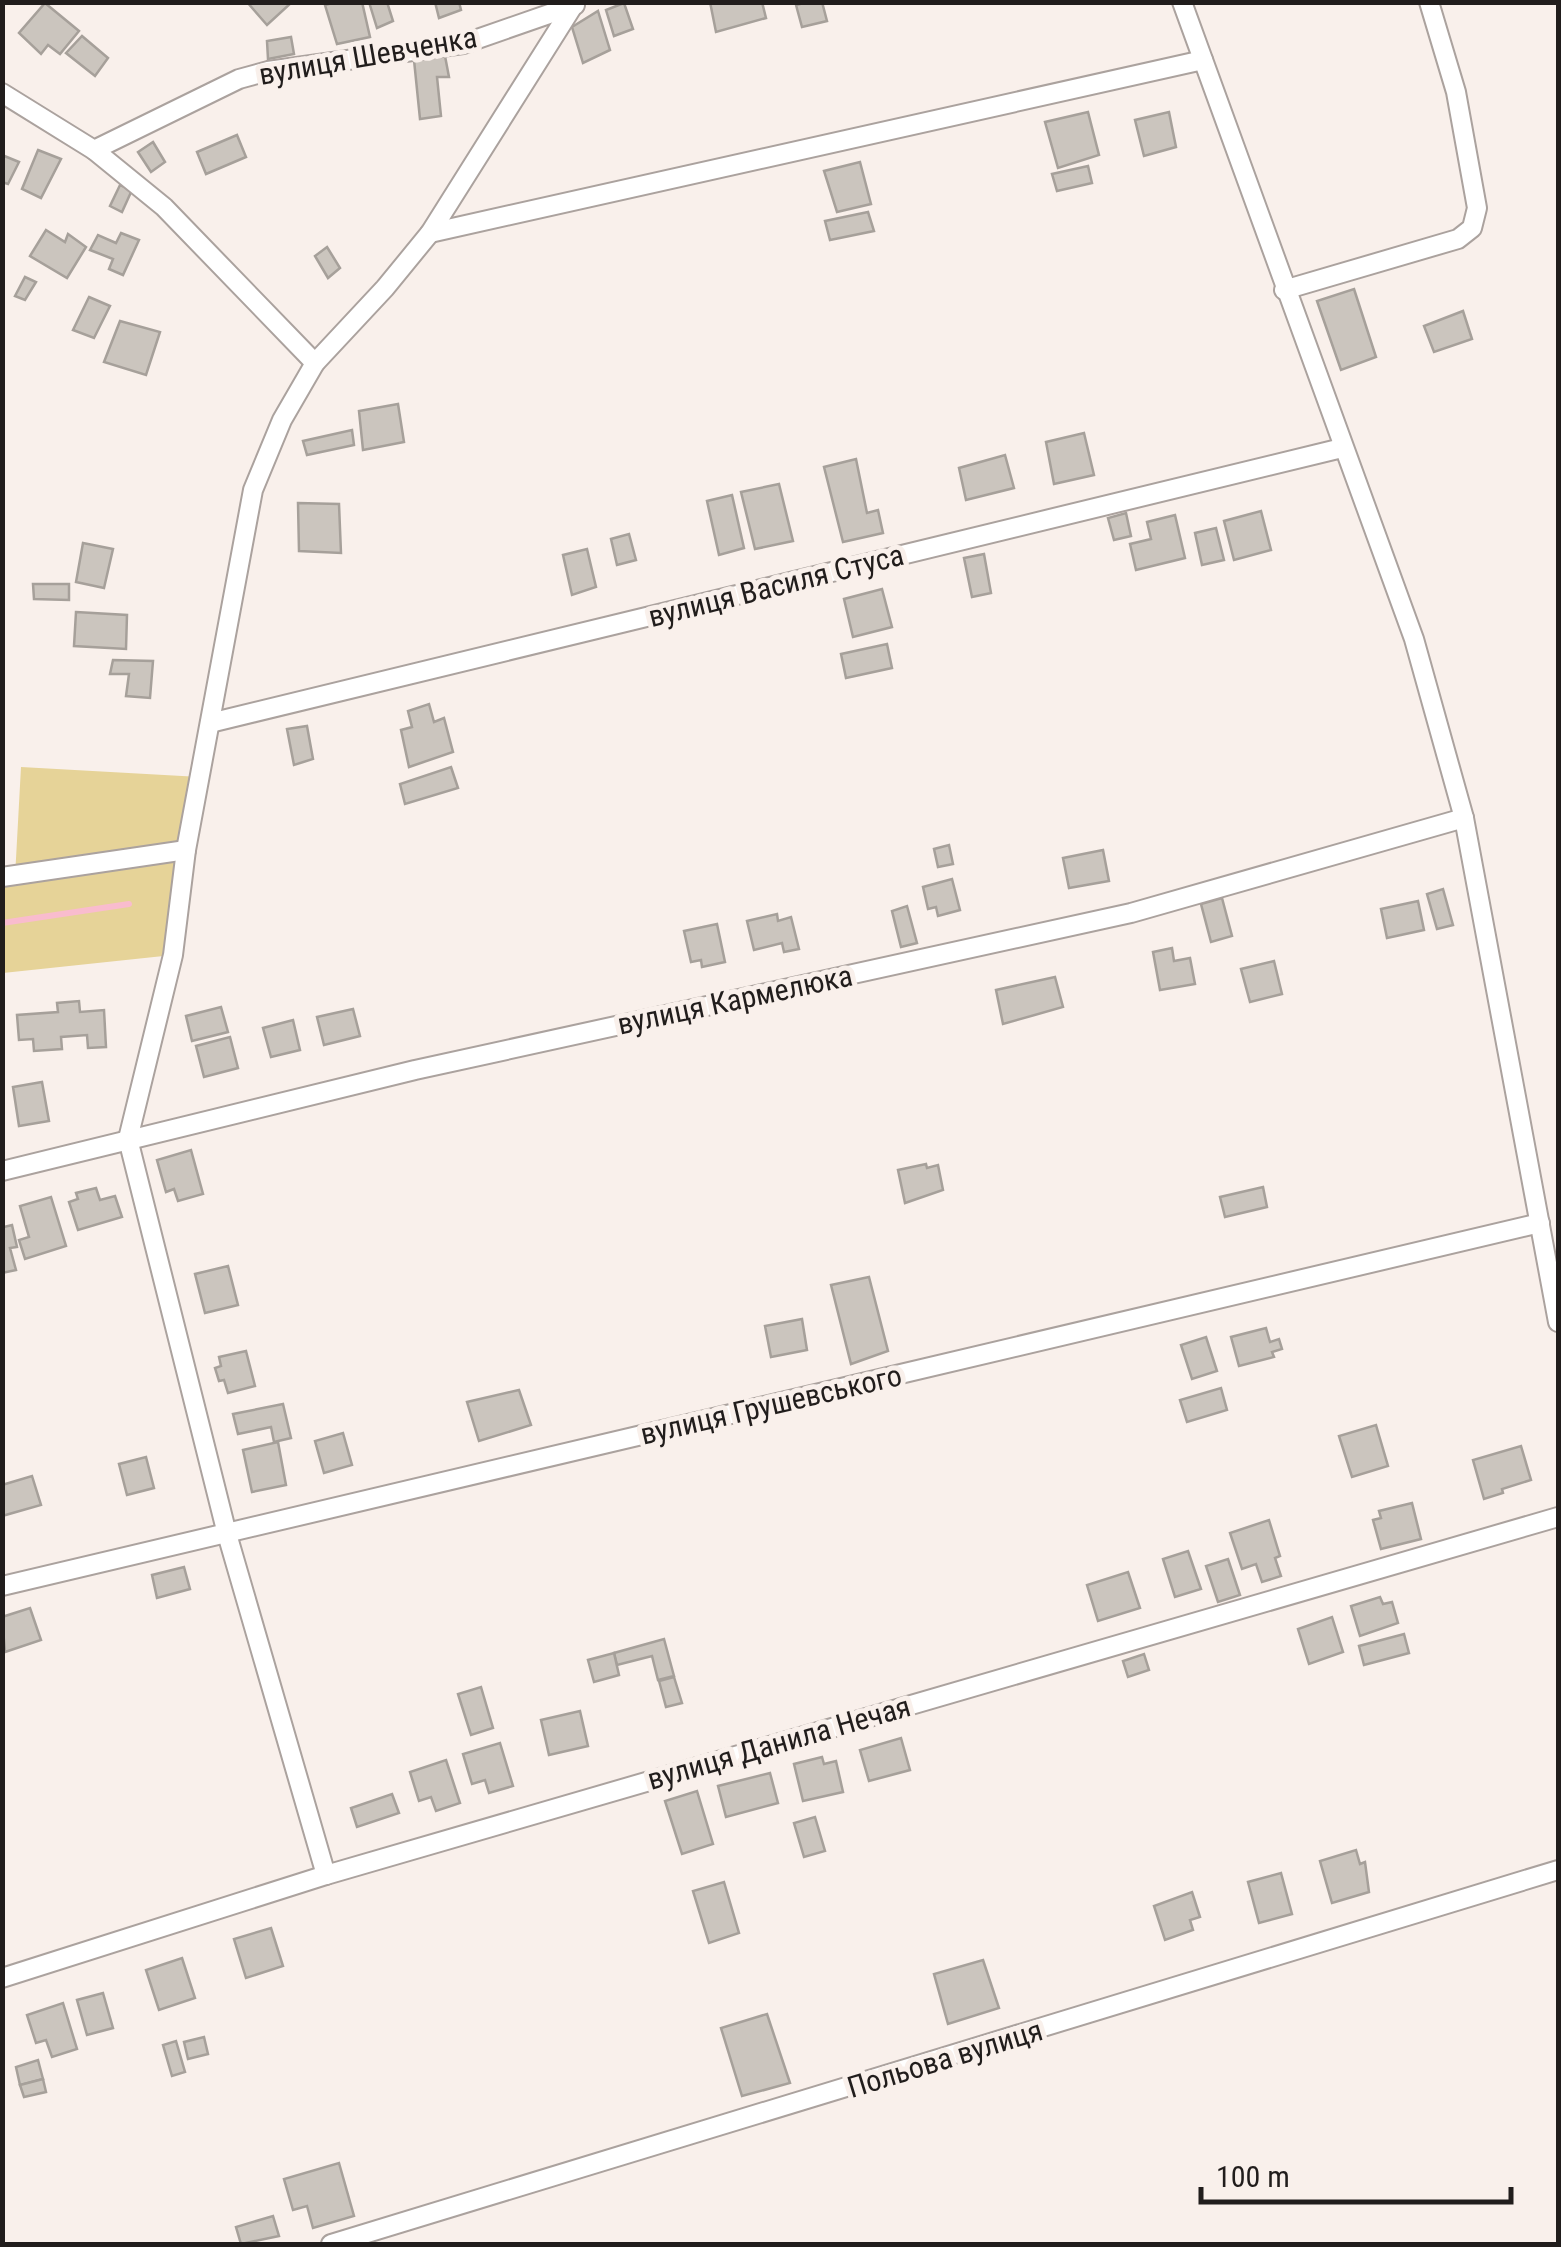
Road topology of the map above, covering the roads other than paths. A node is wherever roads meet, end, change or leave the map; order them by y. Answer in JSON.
{"nodes":[{"id":1,"x":1182,"y":2,"type":"edge"},
{"id":2,"x":1429,"y":2,"type":"edge"},
{"id":3,"x":577,"y":4,"type":"edge"},
{"id":4,"x":1202,"y":60,"type":"junction"},
{"id":5,"x":2,"y":93,"type":"edge"},
{"id":6,"x":94,"y":150,"type":"junction"},
{"id":7,"x":430,"y":233,"type":"junction"},
{"id":8,"x":1284,"y":290,"type":"junction"},
{"id":9,"x":315,"y":364,"type":"junction"},
{"id":10,"x":1342,"y":448,"type":"junction"},
{"id":11,"x":210,"y":724,"type":"junction"},
{"id":12,"x":1464,"y":818,"type":"junction"},
{"id":13,"x":186,"y":850,"type":"junction"},
{"id":14,"x":2,"y":878,"type":"edge"},
{"id":15,"x":128,"y":1139,"type":"junction"},
{"id":16,"x":2,"y":1171,"type":"edge"},
{"id":17,"x":1540,"y":1223,"type":"junction"},
{"id":18,"x":1558,"y":1322,"type":"edge"},
{"id":19,"x":1558,"y":1517,"type":"edge"},
{"id":20,"x":227,"y":1534,"type":"junction"},
{"id":21,"x":2,"y":1586,"type":"edge"},
{"id":22,"x":1558,"y":1870,"type":"edge"},
{"id":23,"x":326,"y":1875,"type":"junction"},
{"id":24,"x":2,"y":1978,"type":"edge"},
{"id":25,"x":331,"y":2244,"type":"edge"}],
"edges":[{"from":1,"to":4,"type":"street"},
{"from":2,"to":8,"type":"street"},
{"from":3,"to":6,"type":"street","name":"вулиця Шевченка"},
{"from":3,"to":7,"type":"street"},
{"from":4,"to":7,"type":"street"},
{"from":4,"to":8,"type":"street"},
{"from":5,"to":6,"type":"street"},
{"from":6,"to":9,"type":"street"},
{"from":7,"to":9,"type":"street"},
{"from":8,"to":10,"type":"street"},
{"from":9,"to":11,"type":"street"},
{"from":10,"to":11,"type":"street","name":"вулиця Василя Стуса"},
{"from":10,"to":12,"type":"street"},
{"from":11,"to":13,"type":"street"},
{"from":12,"to":15,"type":"street","name":"вулиця Кармелюка"},
{"from":12,"to":17,"type":"street"},
{"from":13,"to":14,"type":"street"},
{"from":13,"to":15,"type":"street"},
{"from":15,"to":16,"type":"street","name":"вулиця Кармелюка"},
{"from":15,"to":20,"type":"street"},
{"from":17,"to":18,"type":"street"},
{"from":17,"to":20,"type":"street","name":"вулиця Грушевського"},
{"from":19,"to":23,"type":"street","name":"вулиця Данила Нечая"},
{"from":20,"to":21,"type":"street","name":"вулиця Грушевського"},
{"from":20,"to":23,"type":"street"},
{"from":22,"to":25,"type":"street","name":"Польова вулиця"},
{"from":23,"to":24,"type":"street","name":"вулиця Данила Нечая"}]}
